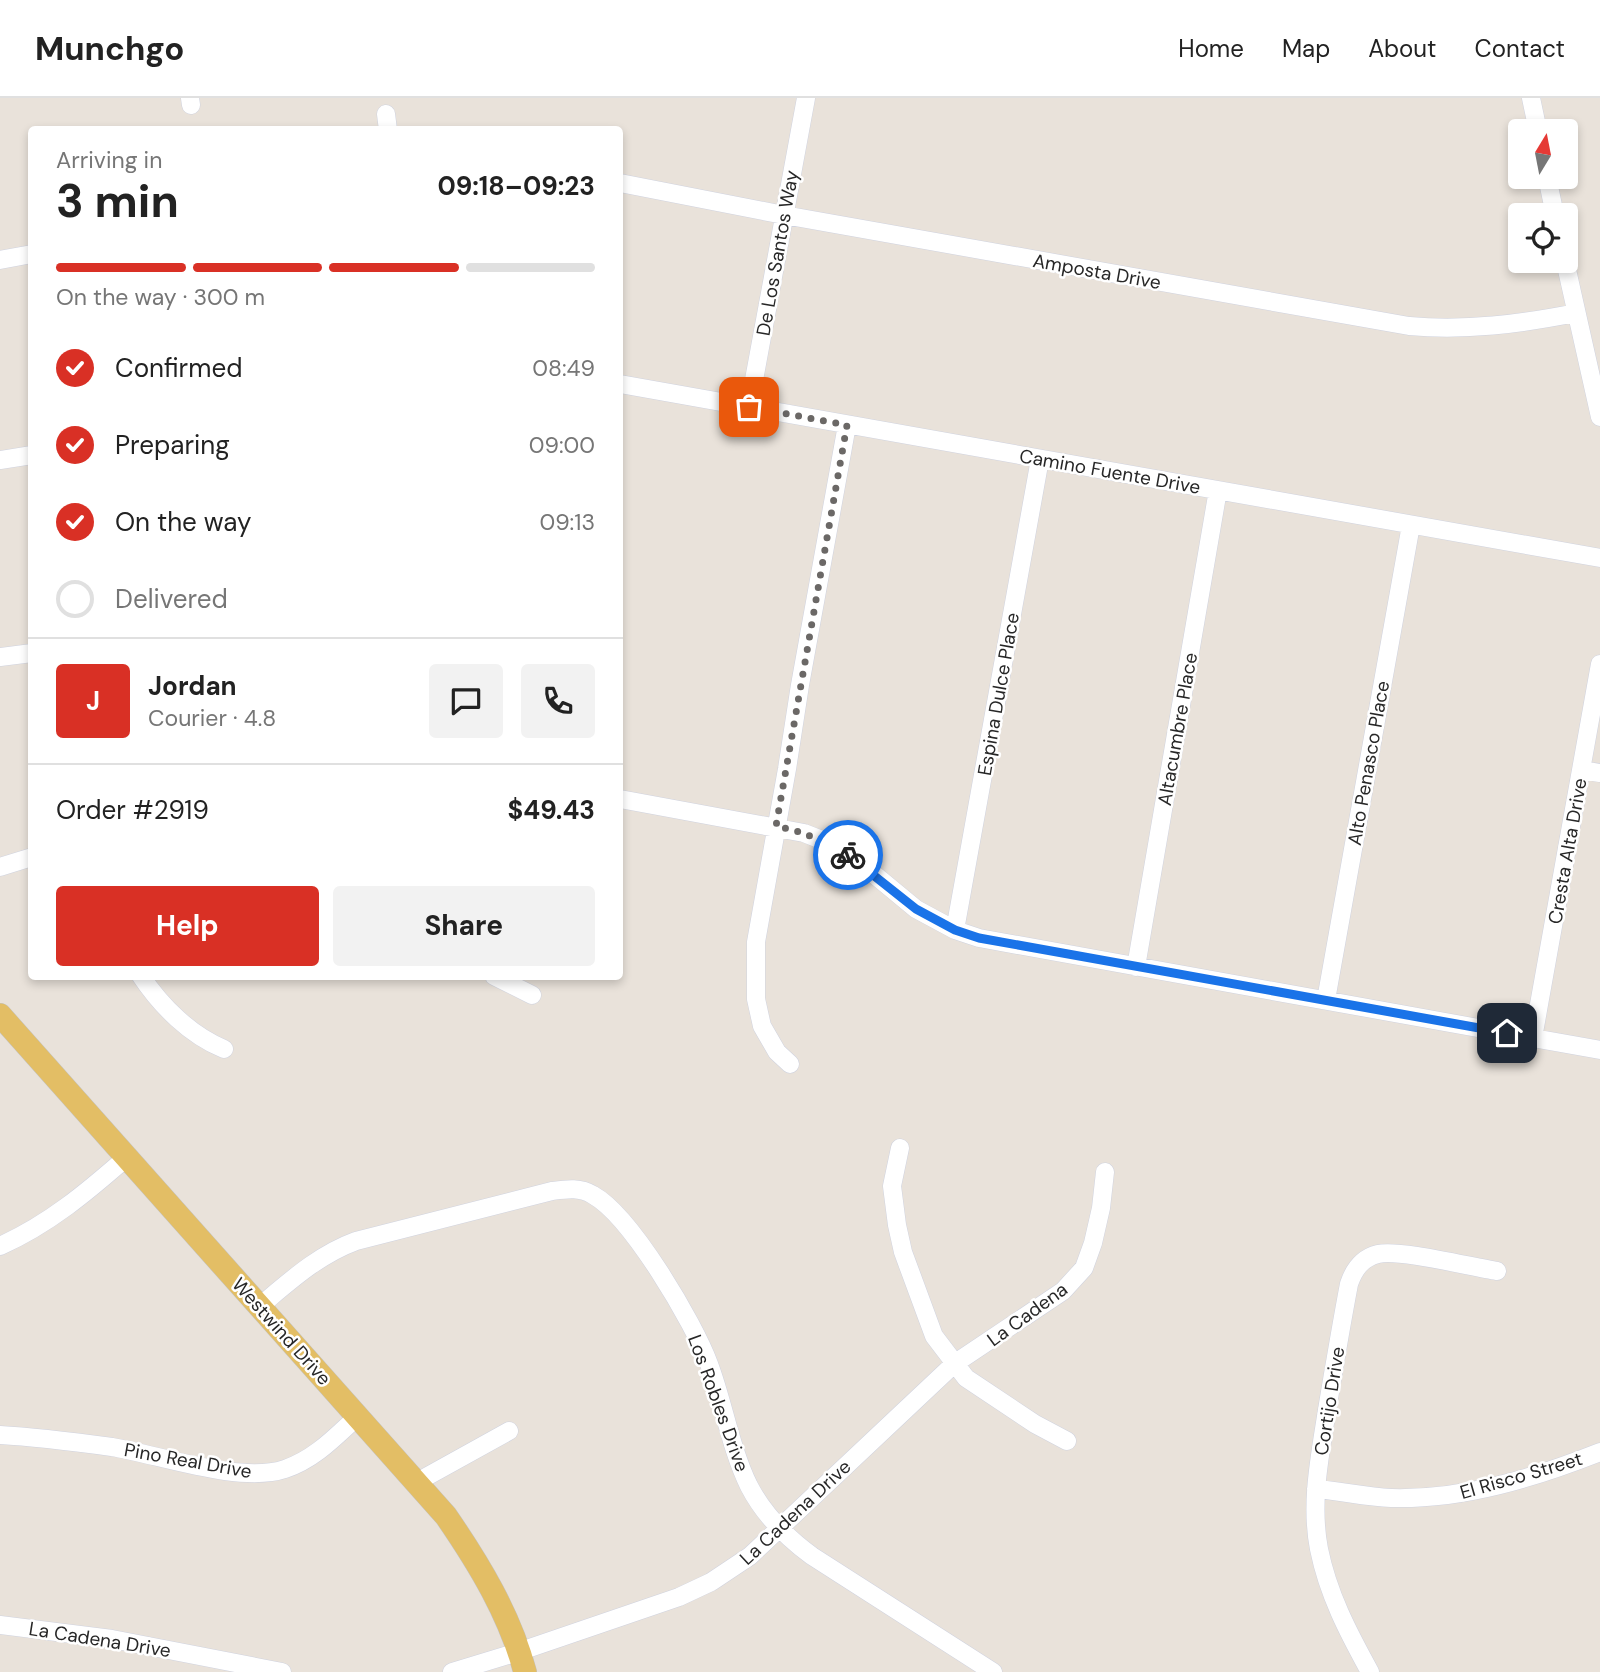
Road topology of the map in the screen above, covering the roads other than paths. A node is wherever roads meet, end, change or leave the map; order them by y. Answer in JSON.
{"nodes":[{"id":1,"x":806,"y":98,"type":"edge"},
{"id":2,"x":1531,"y":98,"type":"edge"},
{"id":3,"x":1535,"y":119,"type":"edge"},
{"id":4,"x":623,"y":184,"type":"edge"},
{"id":5,"x":784,"y":215,"type":"junction"},
{"id":6,"x":28,"y":255,"type":"edge"},
{"id":7,"x":0,"y":260,"type":"edge"},
{"id":8,"x":1568,"y":273,"type":"edge"},
{"id":9,"x":1576,"y":313,"type":"junction"},
{"id":10,"x":623,"y":385,"type":"edge"},
{"id":11,"x":749,"y":407,"type":"junction"},
{"id":12,"x":1600,"y":417,"type":"edge"},
{"id":13,"x":847,"y":425,"type":"junction"},
{"id":14,"x":28,"y":456,"type":"edge"},
{"id":15,"x":1040,"y":459,"type":"junction"},
{"id":16,"x":0,"y":460,"type":"edge"},
{"id":17,"x":1218,"y":490,"type":"junction"},
{"id":18,"x":1410,"y":525,"type":"junction"},
{"id":19,"x":1600,"y":558,"type":"edge"},
{"id":20,"x":28,"y":654,"type":"edge"},
{"id":21,"x":0,"y":657,"type":"edge"},
{"id":22,"x":1600,"y":664,"type":"edge"},
{"id":23,"x":1581,"y":769,"type":"junction"},
{"id":24,"x":1600,"y":773,"type":"edge"},
{"id":25,"x":623,"y":800,"type":"edge"},
{"id":26,"x":776,"y":826,"type":"junction"},
{"id":27,"x":28,"y":857,"type":"edge"},
{"id":28,"x":0,"y":867,"type":"edge"},
{"id":29,"x":955,"y":930,"type":"junction"},
{"id":30,"x":1136,"y":967,"type":"junction"},
{"id":31,"x":144,"y":980,"type":"edge"},
{"id":32,"x":502,"y":980,"type":"edge"},
{"id":33,"x":532,"y":995,"type":"dead end"},
{"id":34,"x":1326,"y":1000,"type":"junction"},
{"id":35,"x":0,"y":1015,"type":"edge"},
{"id":36,"x":1533,"y":1038,"type":"junction"},
{"id":37,"x":223,"y":1049,"type":"dead end"},
{"id":38,"x":1600,"y":1050,"type":"edge"},
{"id":39,"x":790,"y":1065,"type":"dead end"},
{"id":40,"x":901,"y":1148,"type":"dead end"},
{"id":41,"x":127,"y":1157,"type":"junction"},
{"id":42,"x":1105,"y":1172,"type":"dead end"},
{"id":43,"x":0,"y":1246,"type":"edge"},
{"id":44,"x":1497,"y":1271,"type":"dead end"},
{"id":45,"x":260,"y":1307,"type":"junction"},
{"id":46,"x":954,"y":1364,"type":"junction"},
{"id":47,"x":358,"y":1416,"type":"junction"},
{"id":48,"x":509,"y":1430,"type":"dead end"},
{"id":49,"x":0,"y":1435,"type":"edge"},
{"id":50,"x":1067,"y":1441,"type":"dead end"},
{"id":51,"x":1600,"y":1452,"type":"edge"},
{"id":52,"x":417,"y":1482,"type":"junction"},
{"id":53,"x":1316,"y":1489,"type":"junction"},
{"id":54,"x":779,"y":1528,"type":"junction"},
{"id":55,"x":0,"y":1625,"type":"edge"},
{"id":56,"x":521,"y":1662,"type":"edge"},
{"id":57,"x":282,"y":1672,"type":"edge"},
{"id":58,"x":452,"y":1672,"type":"edge"},
{"id":59,"x":993,"y":1672,"type":"edge"},
{"id":60,"x":1370,"y":1672,"type":"edge"}],
"edges":[{"from":1,"to":5,"type":"street","name":"De Los Santos Way"},
{"from":2,"to":3,"type":"street"},
{"from":4,"to":5,"type":"street","name":"Amposta Drive"},
{"from":5,"to":9,"type":"street","name":"Amposta Drive"},
{"from":5,"to":11,"type":"street","name":"De Los Santos Way"},
{"from":6,"to":7,"type":"street"},
{"from":8,"to":9,"type":"street"},
{"from":9,"to":12,"type":"street"},
{"from":10,"to":11,"type":"street","name":"Camino Fuente Drive"},
{"from":11,"to":13,"type":"street","name":"Camino Fuente Drive"},
{"from":13,"to":15,"type":"street","name":"Camino Fuente Drive"},
{"from":13,"to":26,"type":"street"},
{"from":14,"to":16,"type":"street"},
{"from":15,"to":17,"type":"street","name":"Camino Fuente Drive"},
{"from":15,"to":29,"type":"street","name":"Espina Dulce Place"},
{"from":17,"to":18,"type":"street","name":"Camino Fuente Drive"},
{"from":17,"to":30,"type":"street","name":"Altacumbre Place"},
{"from":18,"to":19,"type":"street","name":"Camino Fuente Drive"},
{"from":18,"to":34,"type":"street","name":"Alto Penasco Place"},
{"from":20,"to":21,"type":"street"},
{"from":22,"to":23,"type":"street","name":"Cresta Alta Drive"},
{"from":23,"to":24,"type":"street"},
{"from":23,"to":36,"type":"street","name":"Cresta Alta Drive"},
{"from":25,"to":26,"type":"street"},
{"from":26,"to":29,"type":"street"},
{"from":26,"to":39,"type":"street"},
{"from":27,"to":28,"type":"street"},
{"from":29,"to":30,"type":"street"},
{"from":30,"to":34,"type":"street"},
{"from":31,"to":37,"type":"street"},
{"from":32,"to":33,"type":"street"},
{"from":34,"to":36,"type":"street"},
{"from":35,"to":41,"type":"main road","name":"Westwind Drive"},
{"from":36,"to":38,"type":"street"},
{"from":40,"to":46,"type":"street"},
{"from":41,"to":43,"type":"street"},
{"from":41,"to":45,"type":"main road","name":"Westwind Drive"},
{"from":42,"to":46,"type":"street","name":"La Cadena"},
{"from":44,"to":53,"type":"street","name":"Cortijo Drive"},
{"from":45,"to":47,"type":"main road","name":"Westwind Drive"},
{"from":45,"to":54,"type":"street","name":"Los Robles Drive"},
{"from":46,"to":50,"type":"street"},
{"from":46,"to":54,"type":"street","name":"La Cadena Drive"},
{"from":47,"to":49,"type":"street","name":"Pino Real Drive"},
{"from":47,"to":52,"type":"main road","name":"Westwind Drive"},
{"from":48,"to":52,"type":"street"},
{"from":51,"to":53,"type":"street","name":"El Risco Street"},
{"from":52,"to":56,"type":"main road","name":"Westwind Drive"},
{"from":53,"to":60,"type":"street","name":"Cortijo Drive"},
{"from":54,"to":56,"type":"street","name":"La Cadena Drive"},
{"from":54,"to":59,"type":"street","name":"Los Robles Drive"},
{"from":55,"to":57,"type":"street","name":"La Cadena Drive"},
{"from":56,"to":58,"type":"street","name":"La Cadena Drive"}]}
